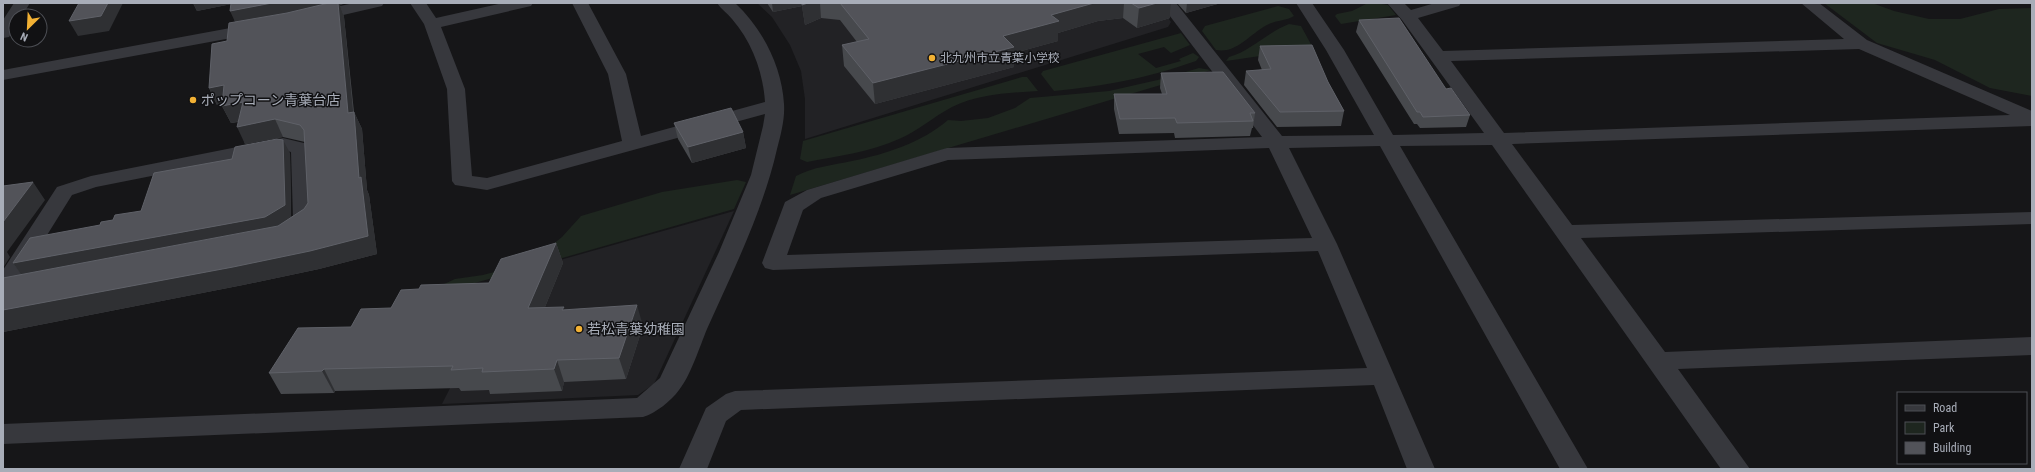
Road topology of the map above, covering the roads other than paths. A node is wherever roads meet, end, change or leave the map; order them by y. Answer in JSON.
{"nodes":[{"id":1,"x":22,"y":3,"type":"edge"},
{"id":2,"x":376,"y":3,"type":"edge"},
{"id":3,"x":418,"y":3,"type":"edge"},
{"id":4,"x":524,"y":3,"type":"edge"},
{"id":5,"x":580,"y":3,"type":"edge"},
{"id":6,"x":725,"y":3,"type":"edge"},
{"id":7,"x":1168,"y":3,"type":"edge"},
{"id":8,"x":1304,"y":3,"type":"edge"},
{"id":9,"x":1395,"y":3,"type":"edge"},
{"id":10,"x":1453,"y":3,"type":"edge"},
{"id":11,"x":1809,"y":3,"type":"edge"},
{"id":12,"x":1408,"y":16,"type":"junction"},
{"id":13,"x":294,"y":22,"type":"edge"},
{"id":14,"x":432,"y":24,"type":"junction"},
{"id":15,"x":271,"y":26,"type":"edge"},
{"id":16,"x":3,"y":32,"type":"edge"},
{"id":17,"x":1861,"y":44,"type":"junction"},
{"id":18,"x":1438,"y":56,"type":"junction"},
{"id":19,"x":3,"y":75,"type":"edge"},
{"id":20,"x":775,"y":105,"type":"junction"},
{"id":21,"x":2032,"y":119,"type":"edge"},
{"id":22,"x":1498,"y":139,"type":"junction"},
{"id":23,"x":1386,"y":141,"type":"junction"},
{"id":24,"x":1276,"y":142,"type":"junction"},
{"id":25,"x":632,"y":144,"type":"junction"},
{"id":26,"x":2032,"y":218,"type":"edge"},
{"id":27,"x":1565,"y":232,"type":"junction"},
{"id":28,"x":271,"y":239,"type":"edge"},
{"id":29,"x":1326,"y":244,"type":"junction"},
{"id":30,"x":26,"y":286,"type":"edge"},
{"id":31,"x":3,"y":289,"type":"edge"},
{"id":32,"x":2032,"y":346,"type":"edge"},
{"id":33,"x":1658,"y":361,"type":"junction"},
{"id":34,"x":1384,"y":376,"type":"junction"},
{"id":35,"x":3,"y":434,"type":"edge"},
{"id":36,"x":693,"y":469,"type":"edge"},
{"id":37,"x":1421,"y":469,"type":"edge"},
{"id":38,"x":1574,"y":469,"type":"edge"},
{"id":39,"x":1736,"y":469,"type":"edge"}],
"edges":[{"from":1,"to":16,"type":"street"},
{"from":2,"to":13,"type":"street"},
{"from":3,"to":14,"type":"street"},
{"from":4,"to":14,"type":"street"},
{"from":5,"to":25,"type":"street"},
{"from":6,"to":20,"type":"street"},
{"from":7,"to":24,"type":"street"},
{"from":8,"to":23,"type":"street"},
{"from":9,"to":12,"type":"street"},
{"from":10,"to":12,"type":"street"},
{"from":11,"to":17,"type":"street"},
{"from":12,"to":18,"type":"street"},
{"from":14,"to":25,"type":"street"},
{"from":15,"to":19,"type":"street"},
{"from":17,"to":18,"type":"street"},
{"from":17,"to":21,"type":"street"},
{"from":18,"to":22,"type":"street"},
{"from":20,"to":25,"type":"street"},
{"from":20,"to":35,"type":"street"},
{"from":21,"to":22,"type":"street"},
{"from":22,"to":23,"type":"street"},
{"from":22,"to":27,"type":"street"},
{"from":23,"to":24,"type":"street"},
{"from":23,"to":38,"type":"street"},
{"from":24,"to":29,"type":"street"},
{"from":24,"to":29,"type":"street"},
{"from":26,"to":27,"type":"street"},
{"from":27,"to":33,"type":"street"},
{"from":28,"to":31,"type":"street"},
{"from":29,"to":34,"type":"street"},
{"from":30,"to":31,"type":"street"},
{"from":32,"to":33,"type":"street"},
{"from":33,"to":39,"type":"street"},
{"from":34,"to":36,"type":"street"},
{"from":34,"to":37,"type":"street"}]}
